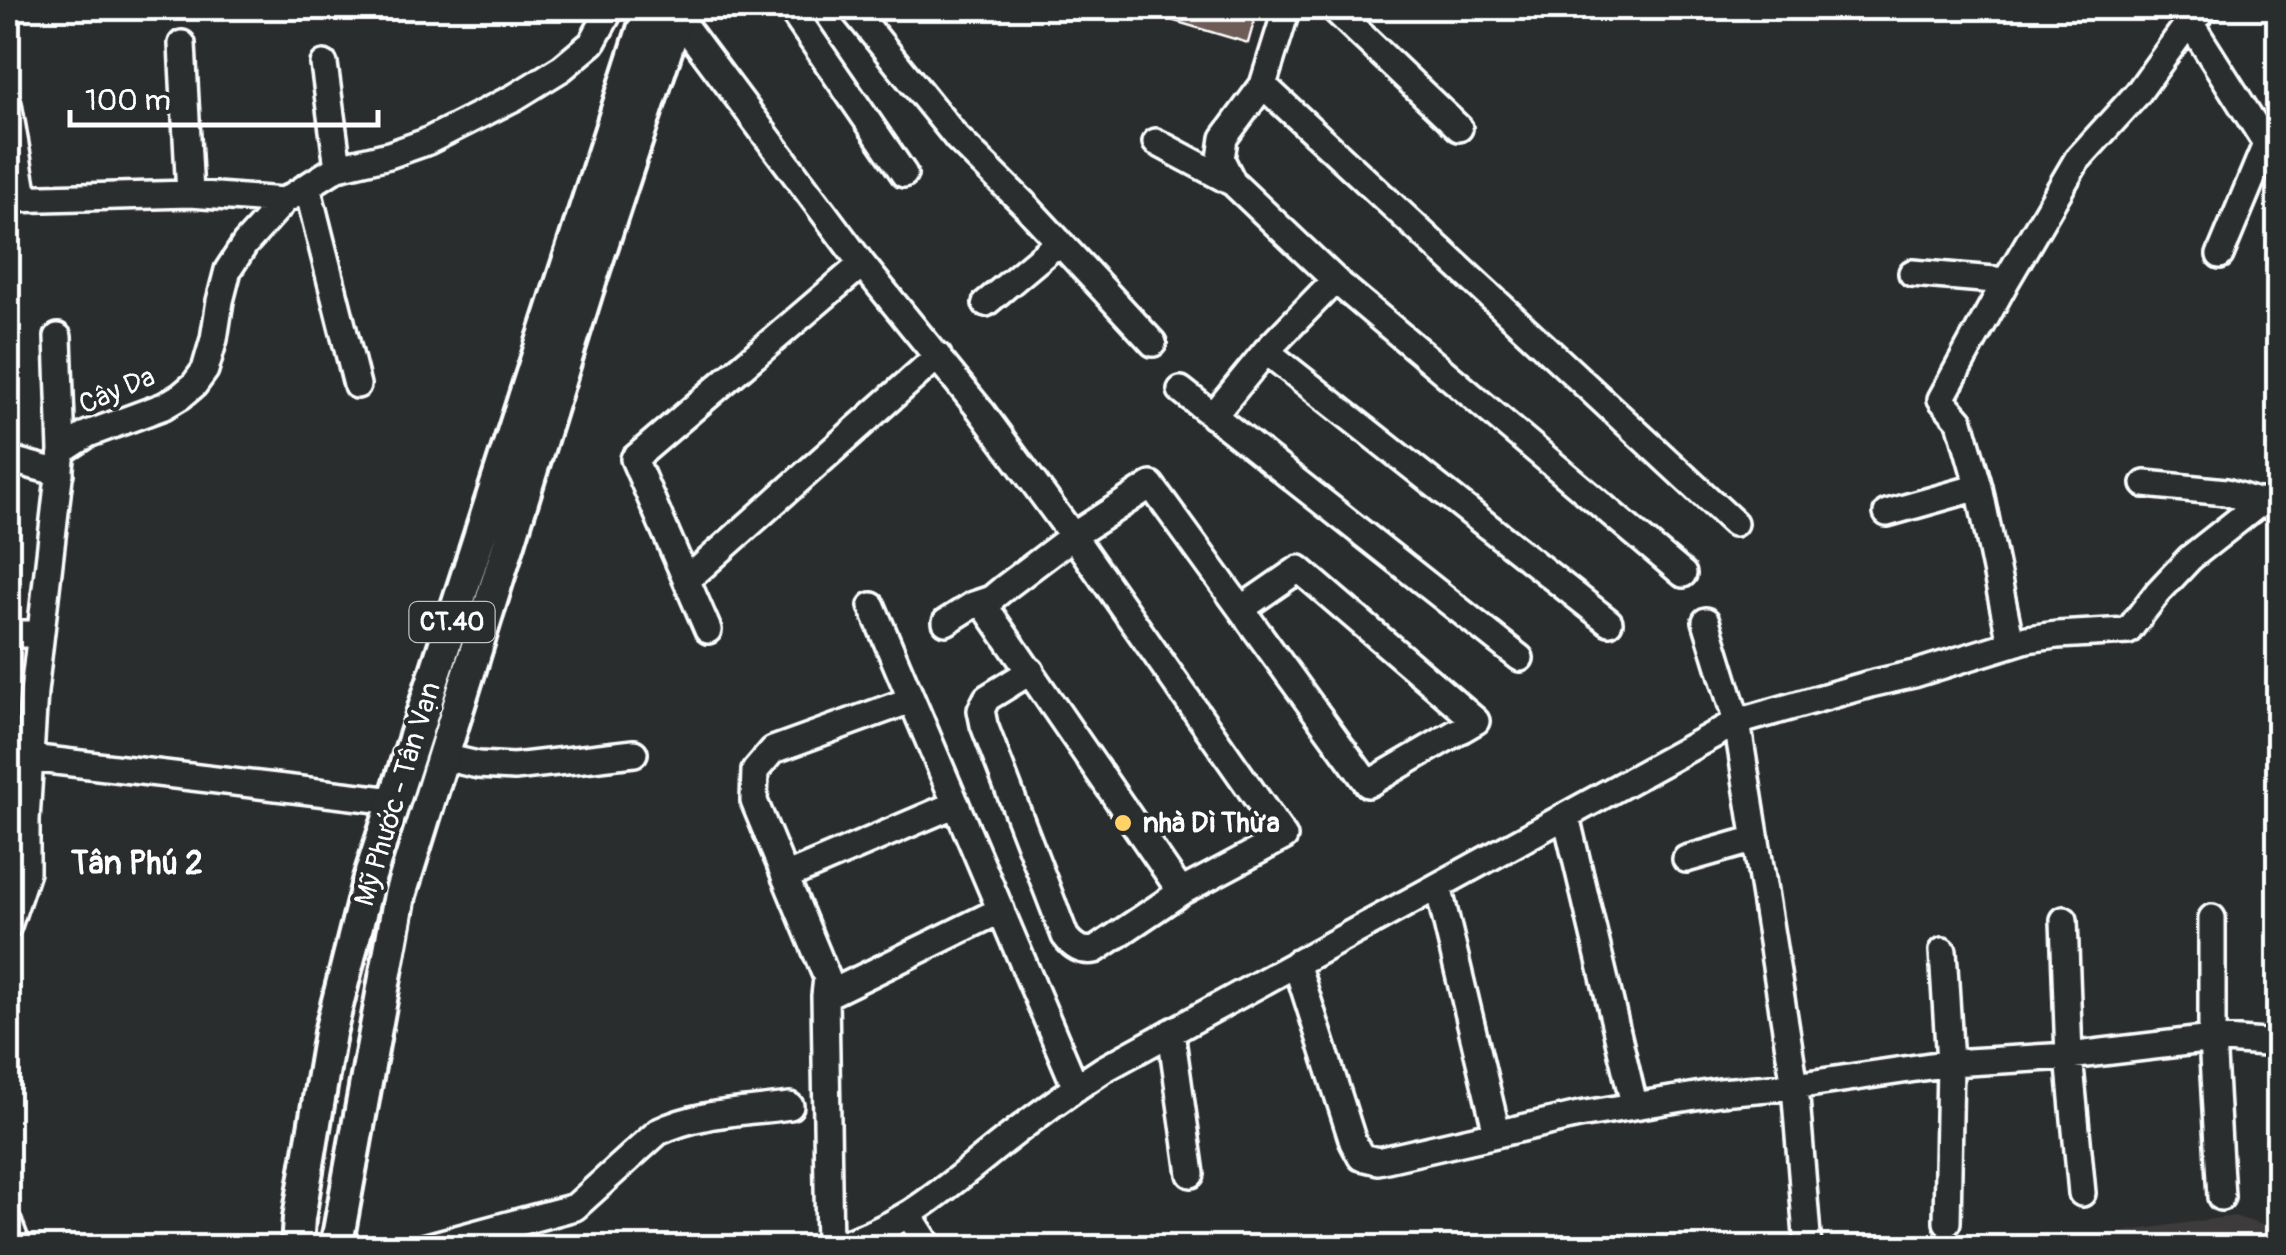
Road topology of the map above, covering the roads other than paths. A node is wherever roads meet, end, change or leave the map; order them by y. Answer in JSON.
{"nodes":[{"id":1,"x":790,"y":8,"type":"edge"},
{"id":2,"x":852,"y":8,"type":"edge"},
{"id":3,"x":1287,"y":8,"type":"edge"},
{"id":4,"x":1333,"y":8,"type":"edge"},
{"id":5,"x":607,"y":9,"type":"edge"},
{"id":6,"x":669,"y":10,"type":"edge"},
{"id":7,"x":2192,"y":12,"type":"edge"},
{"id":8,"x":592,"y":43,"type":"junction"},
{"id":9,"x":182,"y":44,"type":"dead end"},
{"id":10,"x":632,"y":62,"type":"junction"},
{"id":11,"x":324,"y":64,"type":"dead end"},
{"id":12,"x":1263,"y":85,"type":"junction"},
{"id":13,"x":8,"y":104,"type":"edge"},
{"id":14,"x":1460,"y":128,"type":"dead end"},
{"id":15,"x":1156,"y":142,"type":"dead end"},
{"id":16,"x":2273,"y":152,"type":"edge"},
{"id":17,"x":338,"y":167,"type":"junction"},
{"id":18,"x":904,"y":174,"type":"dead end"},
{"id":19,"x":1233,"y":183,"type":"junction"},
{"id":20,"x":307,"y":186,"type":"junction"},
{"id":21,"x":190,"y":194,"type":"junction"},
{"id":22,"x":16,"y":198,"type":"edge"},
{"id":23,"x":284,"y":202,"type":"junction"},
{"id":24,"x":1059,"y":242,"type":"junction"},
{"id":25,"x":2220,"y":255,"type":"dead end"},
{"id":26,"x":862,"y":264,"type":"junction"},
{"id":27,"x":1912,"y":274,"type":"dead end"},
{"id":28,"x":1335,"y":280,"type":"junction"},
{"id":29,"x":2006,"y":281,"type":"junction"},
{"id":30,"x":986,"y":303,"type":"dead end"},
{"id":31,"x":58,"y":337,"type":"dead end"},
{"id":32,"x":1153,"y":343,"type":"dead end"},
{"id":33,"x":1266,"y":351,"type":"junction"},
{"id":34,"x":938,"y":356,"type":"junction"},
{"id":35,"x":357,"y":386,"type":"dead end"},
{"id":36,"x":1181,"y":390,"type":"dead end"},
{"id":37,"x":1213,"y":416,"type":"junction"},
{"id":38,"x":8,"y":459,"type":"edge"},
{"id":39,"x":61,"y":462,"type":"junction"},
{"id":40,"x":2145,"y":484,"type":"dead end"},
{"id":41,"x":1980,"y":487,"type":"junction"},
{"id":42,"x":2270,"y":506,"type":"edge"},
{"id":43,"x":1888,"y":513,"type":"dead end"},
{"id":44,"x":1734,"y":522,"type":"dead end"},
{"id":45,"x":1073,"y":536,"type":"junction"},
{"id":46,"x":1683,"y":574,"type":"dead end"},
{"id":47,"x":688,"y":579,"type":"junction"},
{"id":48,"x":991,"y":599,"type":"junction"},
{"id":49,"x":872,"y":606,"type":"dead end"},
{"id":50,"x":1241,"y":609,"type":"junction"},
{"id":51,"x":1706,"y":621,"type":"dead end"},
{"id":52,"x":946,"y":622,"type":"dead end"},
{"id":53,"x":1609,"y":622,"type":"dead end"},
{"id":54,"x":708,"y":630,"type":"dead end"},
{"id":55,"x":8,"y":634,"type":"edge"},
{"id":56,"x":40,"y":634,"type":"junction"},
{"id":57,"x":2011,"y":643,"type":"junction"},
{"id":58,"x":1520,"y":658,"type":"dead end"},
{"id":59,"x":1031,"y":671,"type":"junction"},
{"id":60,"x":911,"y":700,"type":"junction"},
{"id":61,"x":1737,"y":722,"type":"junction"},
{"id":62,"x":634,"y":753,"type":"dead end"},
{"id":63,"x":443,"y":757,"type":"junction"},
{"id":64,"x":30,"y":758,"type":"junction"},
{"id":65,"x":394,"y":800,"type":"junction"},
{"id":66,"x":956,"y":804,"type":"junction"},
{"id":67,"x":1566,"y":816,"type":"junction"},
{"id":68,"x":1756,"y":839,"type":"junction"},
{"id":69,"x":1686,"y":859,"type":"dead end"},
{"id":70,"x":786,"y":878,"type":"junction"},
{"id":71,"x":1438,"y":886,"type":"junction"},
{"id":72,"x":1181,"y":892,"type":"junction"},
{"id":73,"x":1001,"y":910,"type":"junction"},
{"id":74,"x":2212,"y":918,"type":"dead end"},
{"id":75,"x":2064,"y":920,"type":"dead end"},
{"id":76,"x":8,"y":926,"type":"edge"},
{"id":77,"x":1944,"y":951,"type":"dead end"},
{"id":78,"x":1296,"y":963,"type":"junction"},
{"id":79,"x":825,"y":996,"type":"junction"},
{"id":80,"x":1171,"y":1032,"type":"junction"},
{"id":81,"x":2212,"y":1039,"type":"junction"},
{"id":82,"x":2278,"y":1044,"type":"edge"},
{"id":83,"x":2069,"y":1056,"type":"junction"},
{"id":84,"x":1950,"y":1063,"type":"junction"},
{"id":85,"x":1795,"y":1086,"type":"junction"},
{"id":86,"x":1076,"y":1088,"type":"junction"},
{"id":87,"x":1634,"y":1104,"type":"junction"},
{"id":88,"x":790,"y":1106,"type":"dead end"},
{"id":89,"x":1497,"y":1134,"type":"junction"},
{"id":90,"x":1191,"y":1174,"type":"dead end"},
{"id":91,"x":2082,"y":1193,"type":"dead end"},
{"id":92,"x":2221,"y":1198,"type":"dead end"},
{"id":93,"x":909,"y":1216,"type":"junction"},
{"id":94,"x":8,"y":1222,"type":"edge"},
{"id":95,"x":1947,"y":1222,"type":"dead end"},
{"id":96,"x":18,"y":1248,"type":"edge"},
{"id":97,"x":296,"y":1248,"type":"edge"},
{"id":98,"x":336,"y":1248,"type":"edge"},
{"id":99,"x":423,"y":1248,"type":"edge"},
{"id":100,"x":930,"y":1248,"type":"edge"},
{"id":101,"x":1808,"y":1248,"type":"edge"}],
"edges":[{"from":1,"to":18,"type":"street"},
{"from":2,"to":24,"type":"street"},
{"from":3,"to":12,"type":"street"},
{"from":4,"to":14,"type":"street"},
{"from":5,"to":8,"type":"street","name":"Cây Da"},
{"from":6,"to":10,"type":"main road","name":"Mỹ Phước - Tân Vạn","number":"CT.40"},
{"from":6,"to":26,"type":"street"},
{"from":6,"to":63,"type":"main road","name":"Mỹ Phước - Tân Vạn","number":"CT.40"},
{"from":7,"to":16,"type":"street"},
{"from":7,"to":29,"type":"street"},
{"from":8,"to":10,"type":"street"},
{"from":8,"to":17,"type":"street","name":"Cây Da"},
{"from":9,"to":21,"type":"street"},
{"from":10,"to":65,"type":"main road","name":"Mỹ Phước - Tân Vạn","number":"CT.40"},
{"from":11,"to":17,"type":"street"},
{"from":12,"to":19,"type":"street"},
{"from":12,"to":44,"type":"street"},
{"from":13,"to":22,"type":"street"},
{"from":15,"to":19,"type":"street"},
{"from":16,"to":25,"type":"street"},
{"from":17,"to":20,"type":"street","name":"Cây Da"},
{"from":19,"to":28,"type":"street"},
{"from":20,"to":23,"type":"street","name":"Cây Da"},
{"from":20,"to":35,"type":"street"},
{"from":21,"to":22,"type":"street"},
{"from":21,"to":23,"type":"street"},
{"from":23,"to":39,"type":"street","name":"Cây Da"},
{"from":24,"to":30,"type":"street"},
{"from":24,"to":32,"type":"street"},
{"from":26,"to":34,"type":"street"},
{"from":26,"to":47,"type":"street"},
{"from":27,"to":29,"type":"street"},
{"from":28,"to":33,"type":"street"},
{"from":28,"to":46,"type":"street"},
{"from":29,"to":41,"type":"street"},
{"from":31,"to":39,"type":"street"},
{"from":33,"to":37,"type":"street"},
{"from":33,"to":53,"type":"street"},
{"from":34,"to":45,"type":"street"},
{"from":34,"to":47,"type":"street"},
{"from":36,"to":37,"type":"street"},
{"from":37,"to":58,"type":"street"},
{"from":38,"to":39,"type":"street"},
{"from":39,"to":56,"type":"street"},
{"from":40,"to":42,"type":"street"},
{"from":41,"to":43,"type":"street"},
{"from":41,"to":57,"type":"street"},
{"from":42,"to":57,"type":"street"},
{"from":45,"to":48,"type":"street"},
{"from":45,"to":50,"type":"street"},
{"from":45,"to":72,"type":"street"},
{"from":47,"to":54,"type":"street"},
{"from":48,"to":52,"type":"street"},
{"from":48,"to":59,"type":"street"},
{"from":49,"to":60,"type":"street"},
{"from":50,"to":50,"type":"street"},
{"from":51,"to":61,"type":"street"},
{"from":55,"to":56,"type":"street"},
{"from":56,"to":64,"type":"street"},
{"from":57,"to":61,"type":"street"},
{"from":59,"to":72,"type":"street"},
{"from":59,"to":72,"type":"street"},
{"from":60,"to":66,"type":"street"},
{"from":60,"to":70,"type":"street"},
{"from":61,"to":67,"type":"street"},
{"from":61,"to":68,"type":"street"},
{"from":62,"to":63,"type":"street"},
{"from":63,"to":98,"type":"main road","name":"Mỹ Phước - Tân Vạn","number":"CT.40"},
{"from":64,"to":65,"type":"street"},
{"from":64,"to":76,"type":"street"},
{"from":65,"to":97,"type":"main road","name":"Mỹ Phước - Tân Vạn","number":"CT.40"},
{"from":66,"to":70,"type":"street"},
{"from":66,"to":73,"type":"street"},
{"from":67,"to":71,"type":"street"},
{"from":67,"to":87,"type":"street"},
{"from":68,"to":69,"type":"street"},
{"from":68,"to":85,"type":"street"},
{"from":70,"to":79,"type":"street"},
{"from":71,"to":78,"type":"street"},
{"from":71,"to":89,"type":"street"},
{"from":73,"to":79,"type":"street"},
{"from":73,"to":86,"type":"street"},
{"from":74,"to":81,"type":"street"},
{"from":75,"to":83,"type":"street"},
{"from":77,"to":84,"type":"street"},
{"from":78,"to":80,"type":"street"},
{"from":78,"to":89,"type":"street"},
{"from":79,"to":93,"type":"street"},
{"from":80,"to":86,"type":"street"},
{"from":80,"to":90,"type":"street"},
{"from":81,"to":82,"type":"street"},
{"from":81,"to":83,"type":"street"},
{"from":81,"to":92,"type":"street"},
{"from":83,"to":84,"type":"street"},
{"from":83,"to":91,"type":"street"},
{"from":84,"to":85,"type":"street"},
{"from":84,"to":95,"type":"street"},
{"from":85,"to":87,"type":"street"},
{"from":85,"to":101,"type":"street"},
{"from":86,"to":93,"type":"street"},
{"from":87,"to":89,"type":"street"},
{"from":88,"to":99,"type":"street"},
{"from":93,"to":100,"type":"street"},
{"from":94,"to":96,"type":"street"}]}
